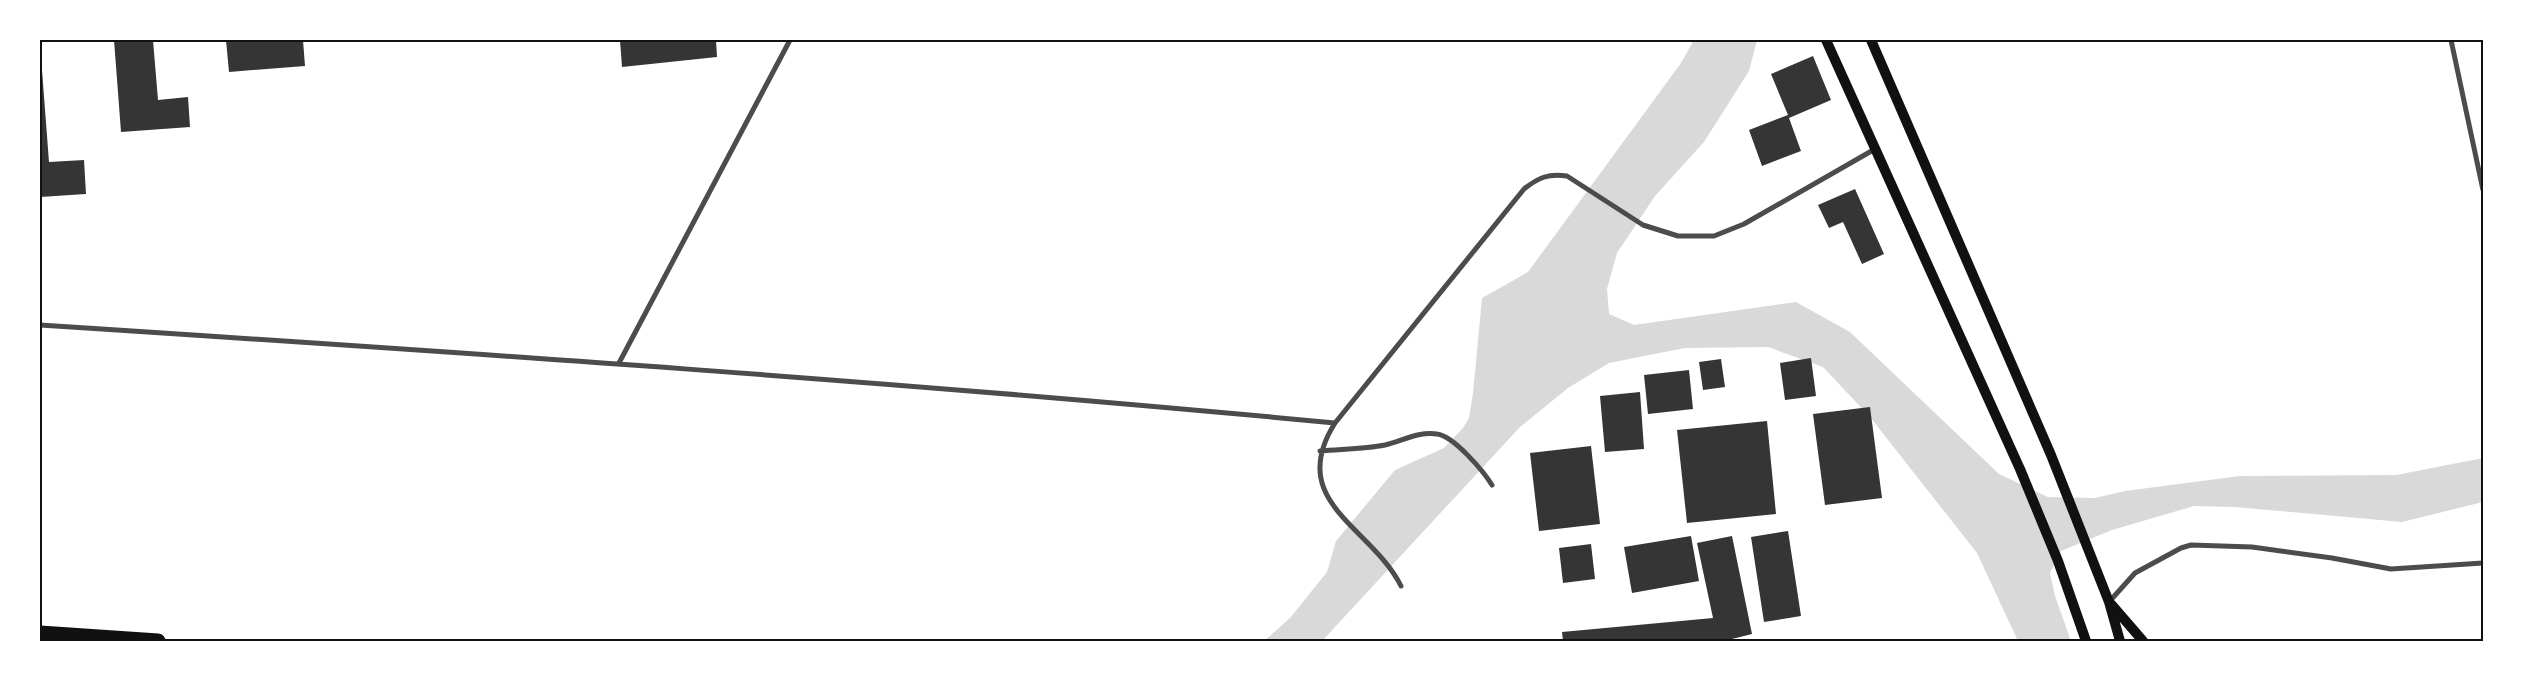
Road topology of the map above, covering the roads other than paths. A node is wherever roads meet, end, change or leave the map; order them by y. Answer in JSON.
{"nodes":[{"id":1,"x":790,"y":40,"type":"edge"},
{"id":2,"x":1826,"y":40,"type":"edge"},
{"id":3,"x":1871,"y":40,"type":"edge"},
{"id":4,"x":2451,"y":40,"type":"edge"},
{"id":5,"x":1875,"y":149,"type":"junction"},
{"id":6,"x":2483,"y":190,"type":"edge"},
{"id":7,"x":40,"y":325,"type":"edge"},
{"id":8,"x":618,"y":363,"type":"junction"},
{"id":9,"x":1335,"y":423,"type":"junction"},
{"id":10,"x":1320,"y":451,"type":"junction"},
{"id":11,"x":1492,"y":485,"type":"dead end"},
{"id":12,"x":2483,"y":563,"type":"edge"},
{"id":13,"x":1401,"y":586,"type":"dead end"},
{"id":14,"x":2109,"y":602,"type":"junction"},
{"id":15,"x":40,"y":633,"type":"edge"},
{"id":16,"x":158,"y":641,"type":"edge"},
{"id":17,"x":2086,"y":641,"type":"edge"},
{"id":18,"x":2120,"y":641,"type":"edge"},
{"id":19,"x":2143,"y":641,"type":"edge"}],
"edges":[{"from":1,"to":8,"type":"street"},
{"from":2,"to":5,"type":"main road"},
{"from":3,"to":14,"type":"main road"},
{"from":4,"to":6,"type":"street"},
{"from":5,"to":9,"type":"street"},
{"from":5,"to":17,"type":"main road"},
{"from":7,"to":8,"type":"street"},
{"from":8,"to":9,"type":"street"},
{"from":9,"to":10,"type":"street"},
{"from":10,"to":11,"type":"street"},
{"from":10,"to":13,"type":"street"},
{"from":12,"to":14,"type":"street"},
{"from":14,"to":18,"type":"main road"},
{"from":14,"to":19,"type":"main road"},
{"from":15,"to":16,"type":"highway"}]}
